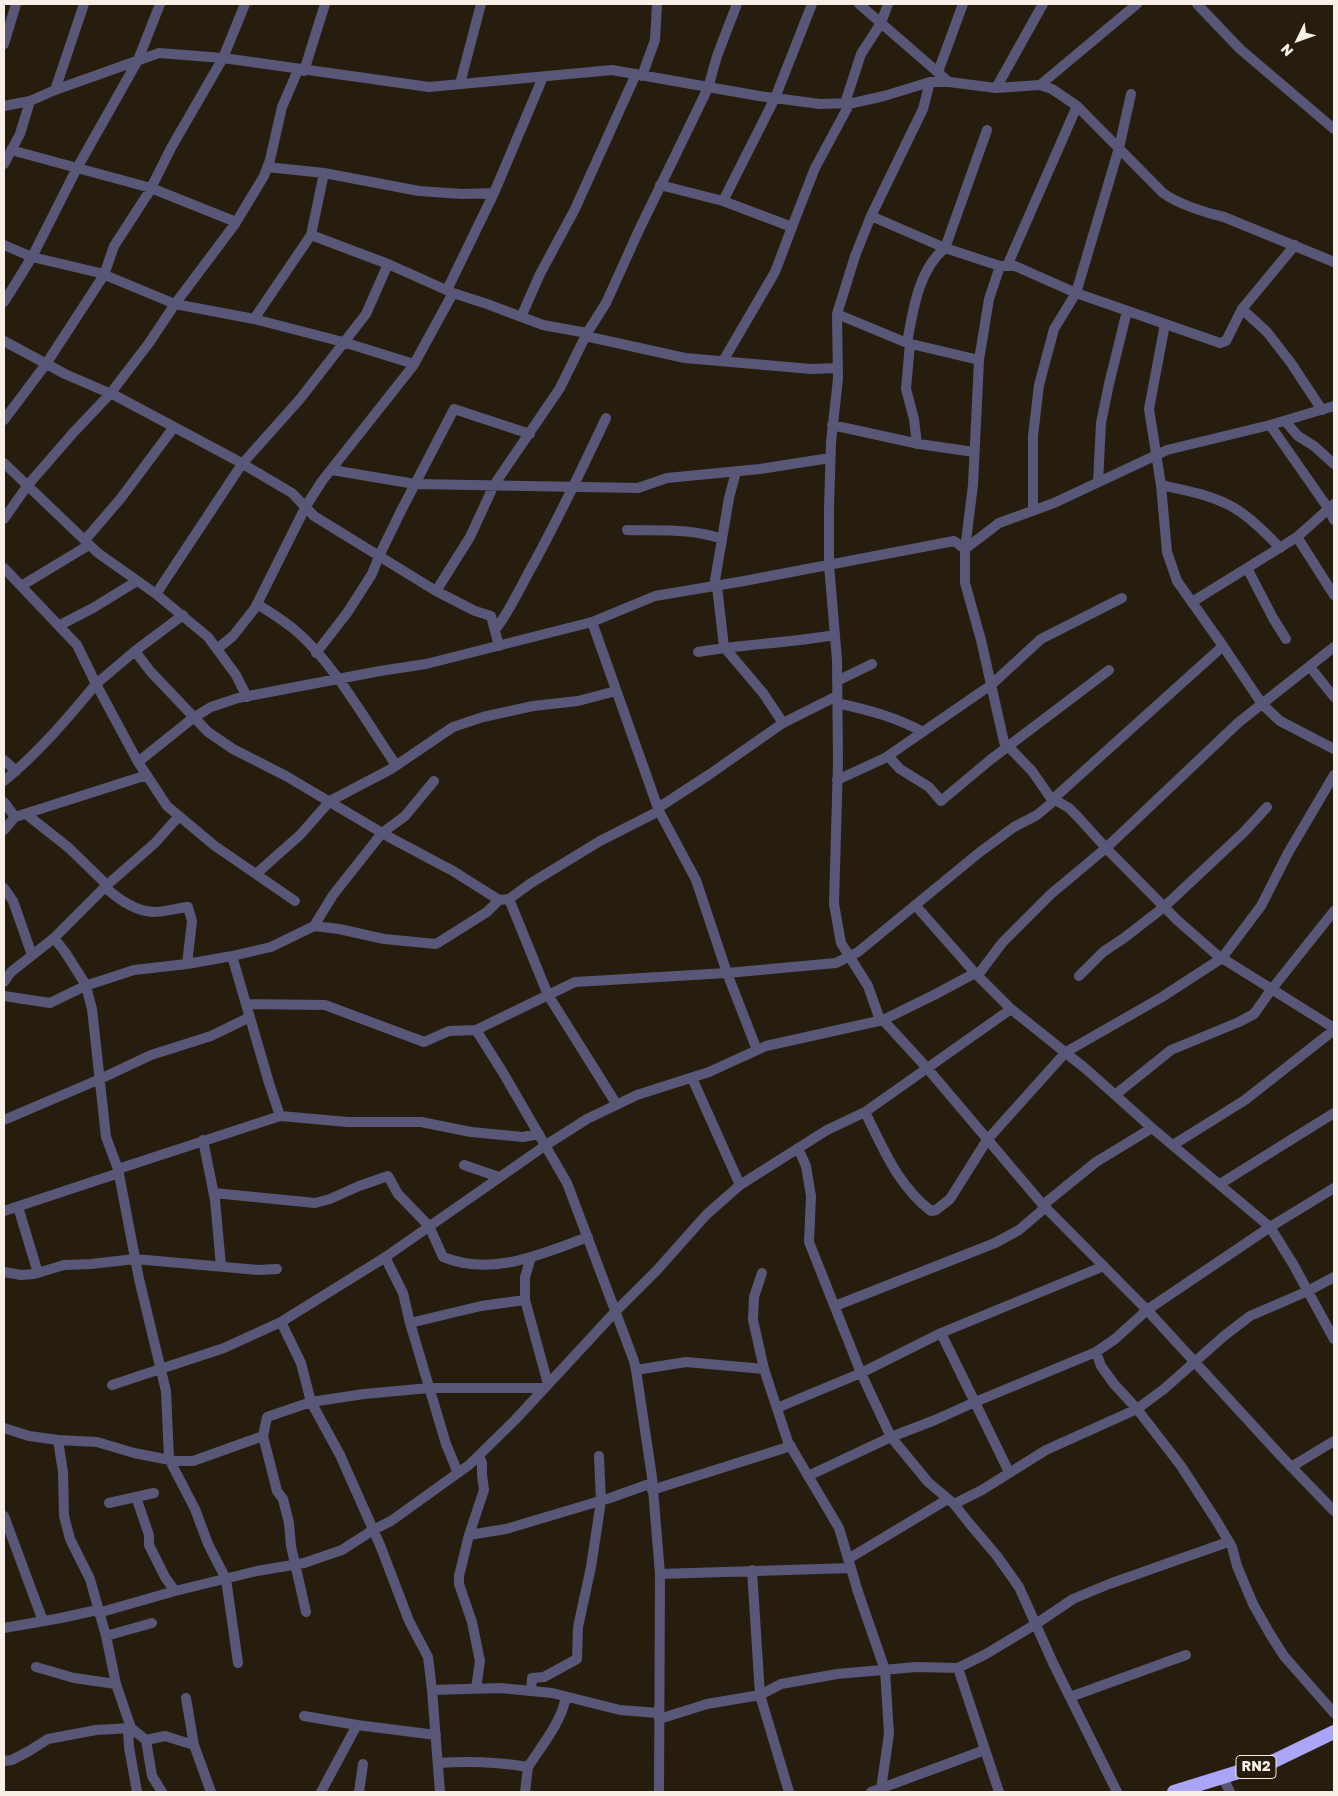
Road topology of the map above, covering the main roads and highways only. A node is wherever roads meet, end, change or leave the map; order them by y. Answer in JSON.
{"nodes":[{"id":1,"x":1334,"y":1732,"type":"edge"},
{"id":2,"x":1174,"y":1792,"type":"edge"}],
"edges":[{"from":1,"to":2,"type":"highway","number":"RN2"}]}
